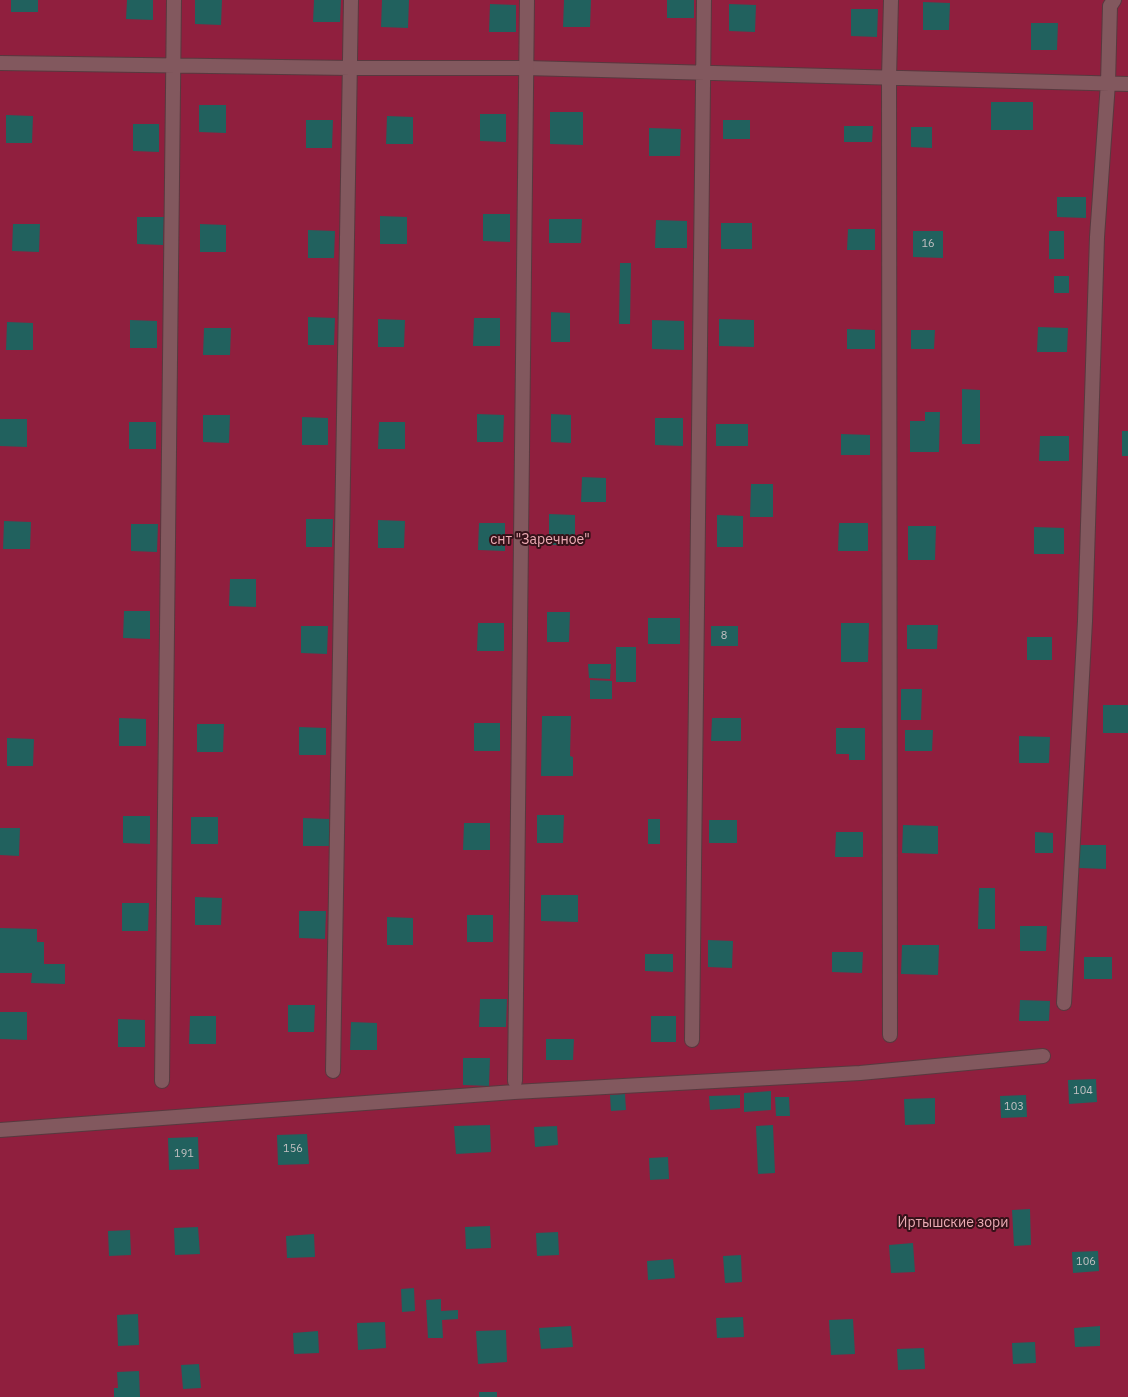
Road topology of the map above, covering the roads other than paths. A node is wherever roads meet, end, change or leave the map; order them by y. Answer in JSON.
{"nodes":[{"id":1,"x":174,"y":0,"type":"edge"},
{"id":2,"x":351,"y":0,"type":"edge"},
{"id":3,"x":527,"y":0,"type":"edge"},
{"id":4,"x":704,"y":0,"type":"edge"},
{"id":5,"x":891,"y":0,"type":"edge"},
{"id":6,"x":1114,"y":0,"type":"edge"},
{"id":7,"x":0,"y":63,"type":"edge"},
{"id":8,"x":173,"y":65,"type":"junction"},
{"id":9,"x":351,"y":68,"type":"junction"},
{"id":10,"x":526,"y":68,"type":"junction"},
{"id":11,"x":703,"y":73,"type":"junction"},
{"id":12,"x":889,"y":78,"type":"junction"},
{"id":13,"x":1108,"y":83,"type":"junction"},
{"id":14,"x":1128,"y":84,"type":"edge"},
{"id":15,"x":1064,"y":1003,"type":"dead end"},
{"id":16,"x":890,"y":1035,"type":"dead end"},
{"id":17,"x":692,"y":1040,"type":"dead end"},
{"id":18,"x":1043,"y":1056,"type":"dead end"},
{"id":19,"x":333,"y":1071,"type":"dead end"},
{"id":20,"x":162,"y":1081,"type":"dead end"},
{"id":21,"x":515,"y":1081,"type":"dead end"},
{"id":22,"x":0,"y":1130,"type":"edge"}],
"edges":[{"from":1,"to":8,"type":"street"},
{"from":2,"to":9,"type":"street"},
{"from":3,"to":10,"type":"street"},
{"from":4,"to":11,"type":"street"},
{"from":5,"to":12,"type":"street"},
{"from":6,"to":13,"type":"street"},
{"from":7,"to":8,"type":"street"},
{"from":8,"to":9,"type":"street"},
{"from":8,"to":20,"type":"street"},
{"from":9,"to":10,"type":"street"},
{"from":9,"to":19,"type":"street"},
{"from":10,"to":11,"type":"street"},
{"from":10,"to":21,"type":"street"},
{"from":11,"to":12,"type":"street"},
{"from":11,"to":17,"type":"street"},
{"from":12,"to":13,"type":"street"},
{"from":12,"to":16,"type":"street"},
{"from":13,"to":14,"type":"street"},
{"from":13,"to":15,"type":"street"},
{"from":18,"to":22,"type":"street"}]}
